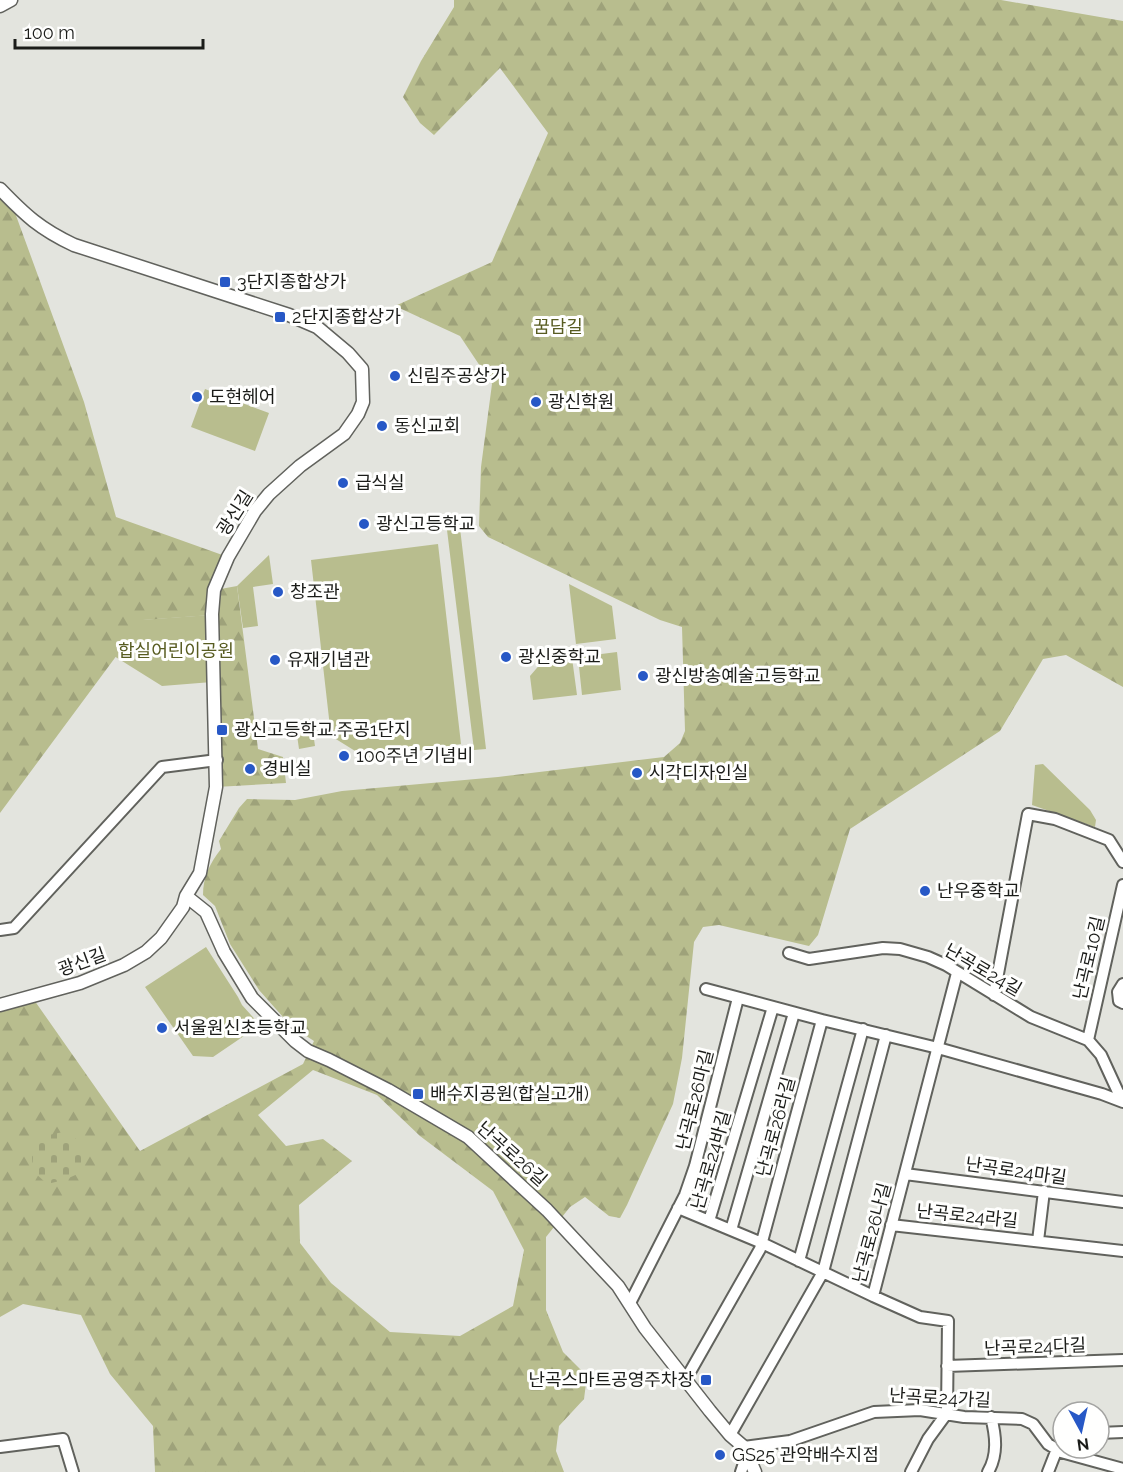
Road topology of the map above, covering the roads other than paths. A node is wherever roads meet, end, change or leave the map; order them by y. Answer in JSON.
{"nodes":[{"id":1,"x":11,"y":0,"type":"edge"},
{"id":2,"x":0,"y":6,"type":"edge"},
{"id":3,"x":0,"y":189,"type":"edge"},
{"id":4,"x":217,"y":760,"type":"junction"},
{"id":5,"x":1123,"y":862,"type":"edge"},
{"id":6,"x":1123,"y":885,"type":"edge"},
{"id":7,"x":186,"y":896,"type":"junction"},
{"id":8,"x":0,"y":930,"type":"edge"},
{"id":9,"x":789,"y":953,"type":"dead end"},
{"id":10,"x":957,"y":973,"type":"junction"},
{"id":11,"x":1100,"y":984,"type":"junction"},
{"id":12,"x":1120,"y":988,"type":"edge"},
{"id":13,"x":706,"y":989,"type":"dead end"},
{"id":14,"x":994,"y":995,"type":"junction"},
{"id":15,"x":738,"y":998,"type":"junction"},
{"id":16,"x":1123,"y":1003,"type":"edge"},
{"id":17,"x":0,"y":1005,"type":"edge"},
{"id":18,"x":773,"y":1007,"type":"junction"},
{"id":19,"x":794,"y":1013,"type":"junction"},
{"id":20,"x":822,"y":1020,"type":"junction"},
{"id":21,"x":863,"y":1029,"type":"junction"},
{"id":22,"x":886,"y":1035,"type":"junction"},
{"id":23,"x":1088,"y":1040,"type":"junction"},
{"id":24,"x":938,"y":1048,"type":"junction"},
{"id":25,"x":1123,"y":1100,"type":"edge"},
{"id":26,"x":905,"y":1174,"type":"junction"},
{"id":27,"x":1044,"y":1191,"type":"junction"},
{"id":28,"x":1123,"y":1202,"type":"edge"},
{"id":29,"x":678,"y":1208,"type":"junction"},
{"id":30,"x":710,"y":1221,"type":"junction"},
{"id":31,"x":891,"y":1225,"type":"junction"},
{"id":32,"x":731,"y":1230,"type":"junction"},
{"id":33,"x":1038,"y":1240,"type":"junction"},
{"id":34,"x":762,"y":1243,"type":"junction"},
{"id":35,"x":1123,"y":1251,"type":"edge"},
{"id":36,"x":799,"y":1261,"type":"junction"},
{"id":37,"x":823,"y":1272,"type":"junction"},
{"id":38,"x":873,"y":1296,"type":"junction"},
{"id":39,"x":630,"y":1303,"type":"junction"},
{"id":40,"x":1123,"y":1360,"type":"edge"},
{"id":41,"x":947,"y":1366,"type":"junction"},
{"id":42,"x":686,"y":1379,"type":"junction"},
{"id":43,"x":947,"y":1413,"type":"junction"},
{"id":44,"x":991,"y":1418,"type":"junction"},
{"id":45,"x":730,"y":1435,"type":"junction"},
{"id":46,"x":1051,"y":1444,"type":"edge"},
{"id":47,"x":0,"y":1447,"type":"edge"},
{"id":48,"x":745,"y":1451,"type":"junction"},
{"id":49,"x":1090,"y":1460,"type":"joint"},
{"id":50,"x":1123,"y":1469,"type":"edge"},
{"id":51,"x":73,"y":1472,"type":"edge"},
{"id":52,"x":741,"y":1472,"type":"edge"},
{"id":53,"x":755,"y":1472,"type":"edge"},
{"id":54,"x":911,"y":1472,"type":"edge"},
{"id":55,"x":988,"y":1472,"type":"edge"},
{"id":56,"x":1086,"y":1472,"type":"edge"}],
"edges":[{"from":1,"to":2,"type":"street"},
{"from":3,"to":4,"type":"street","name":"광신길"},
{"from":4,"to":7,"type":"street","name":"광신길"},
{"from":4,"to":8,"type":"street"},
{"from":5,"to":14,"type":"street"},
{"from":6,"to":11,"type":"street","name":"난곡로10길"},
{"from":7,"to":17,"type":"street","name":"광신길"},
{"from":7,"to":39,"type":"street","name":"난곡로26길"},
{"from":9,"to":10,"type":"street","name":"난곡로24길"},
{"from":10,"to":14,"type":"street","name":"난곡로24길"},
{"from":10,"to":24,"type":"street"},
{"from":11,"to":12,"type":"street"},
{"from":11,"to":23,"type":"street","name":"난곡로10길"},
{"from":12,"to":16,"type":"street"},
{"from":13,"to":15,"type":"street"},
{"from":14,"to":23,"type":"street","name":"난곡로24길"},
{"from":15,"to":18,"type":"street"},
{"from":15,"to":29,"type":"street","name":"난곡로26마길"},
{"from":18,"to":19,"type":"street"},
{"from":18,"to":30,"type":"street","name":"난곡로24바길"},
{"from":19,"to":20,"type":"street"},
{"from":19,"to":32,"type":"street"},
{"from":20,"to":21,"type":"street"},
{"from":20,"to":34,"type":"street","name":"난곡로26라길"},
{"from":21,"to":22,"type":"street"},
{"from":21,"to":36,"type":"street"},
{"from":22,"to":24,"type":"street"},
{"from":22,"to":37,"type":"street"},
{"from":23,"to":25,"type":"street"},
{"from":24,"to":25,"type":"street"},
{"from":24,"to":26,"type":"street","name":"난곡로26나길"},
{"from":26,"to":27,"type":"street","name":"난곡로24마길"},
{"from":26,"to":31,"type":"street","name":"난곡로26나길"},
{"from":27,"to":28,"type":"street","name":"난곡로24마길"},
{"from":27,"to":33,"type":"street","name":"난곡로24라길"},
{"from":29,"to":30,"type":"street"},
{"from":29,"to":39,"type":"street","name":"난곡로26마길"},
{"from":30,"to":32,"type":"street","name":"난곡로24바길"},
{"from":31,"to":33,"type":"street","name":"난곡로24라길"},
{"from":31,"to":38,"type":"street","name":"난곡로26나길"},
{"from":32,"to":34,"type":"street"},
{"from":33,"to":35,"type":"street","name":"난곡로24라길"},
{"from":34,"to":36,"type":"street"},
{"from":34,"to":42,"type":"street","name":"난곡로26라길"},
{"from":36,"to":37,"type":"street"},
{"from":37,"to":38,"type":"street"},
{"from":37,"to":45,"type":"street"},
{"from":38,"to":41,"type":"street","name":"난곡로26나길"},
{"from":39,"to":42,"type":"street","name":"난곡로26길"},
{"from":40,"to":41,"type":"street","name":"난곡로24다길"},
{"from":41,"to":43,"type":"street","name":"난곡로26나길"},
{"from":42,"to":45,"type":"street","name":"난곡로26길"},
{"from":43,"to":44,"type":"street","name":"난곡로24가길"},
{"from":43,"to":48,"type":"street","name":"난곡로24가길"},
{"from":43,"to":54,"type":"street"},
{"from":44,"to":46,"type":"street","name":"난곡로24가길"},
{"from":44,"to":55,"type":"street"},
{"from":45,"to":48,"type":"street","name":"난곡로26길"},
{"from":47,"to":51,"type":"street"},
{"from":48,"to":52,"type":"street"},
{"from":48,"to":53,"type":"street","name":"난곡로26길"},
{"from":49,"to":50,"type":"street","name":"난곡로24가길"},
{"from":49,"to":56,"type":"street"}]}
